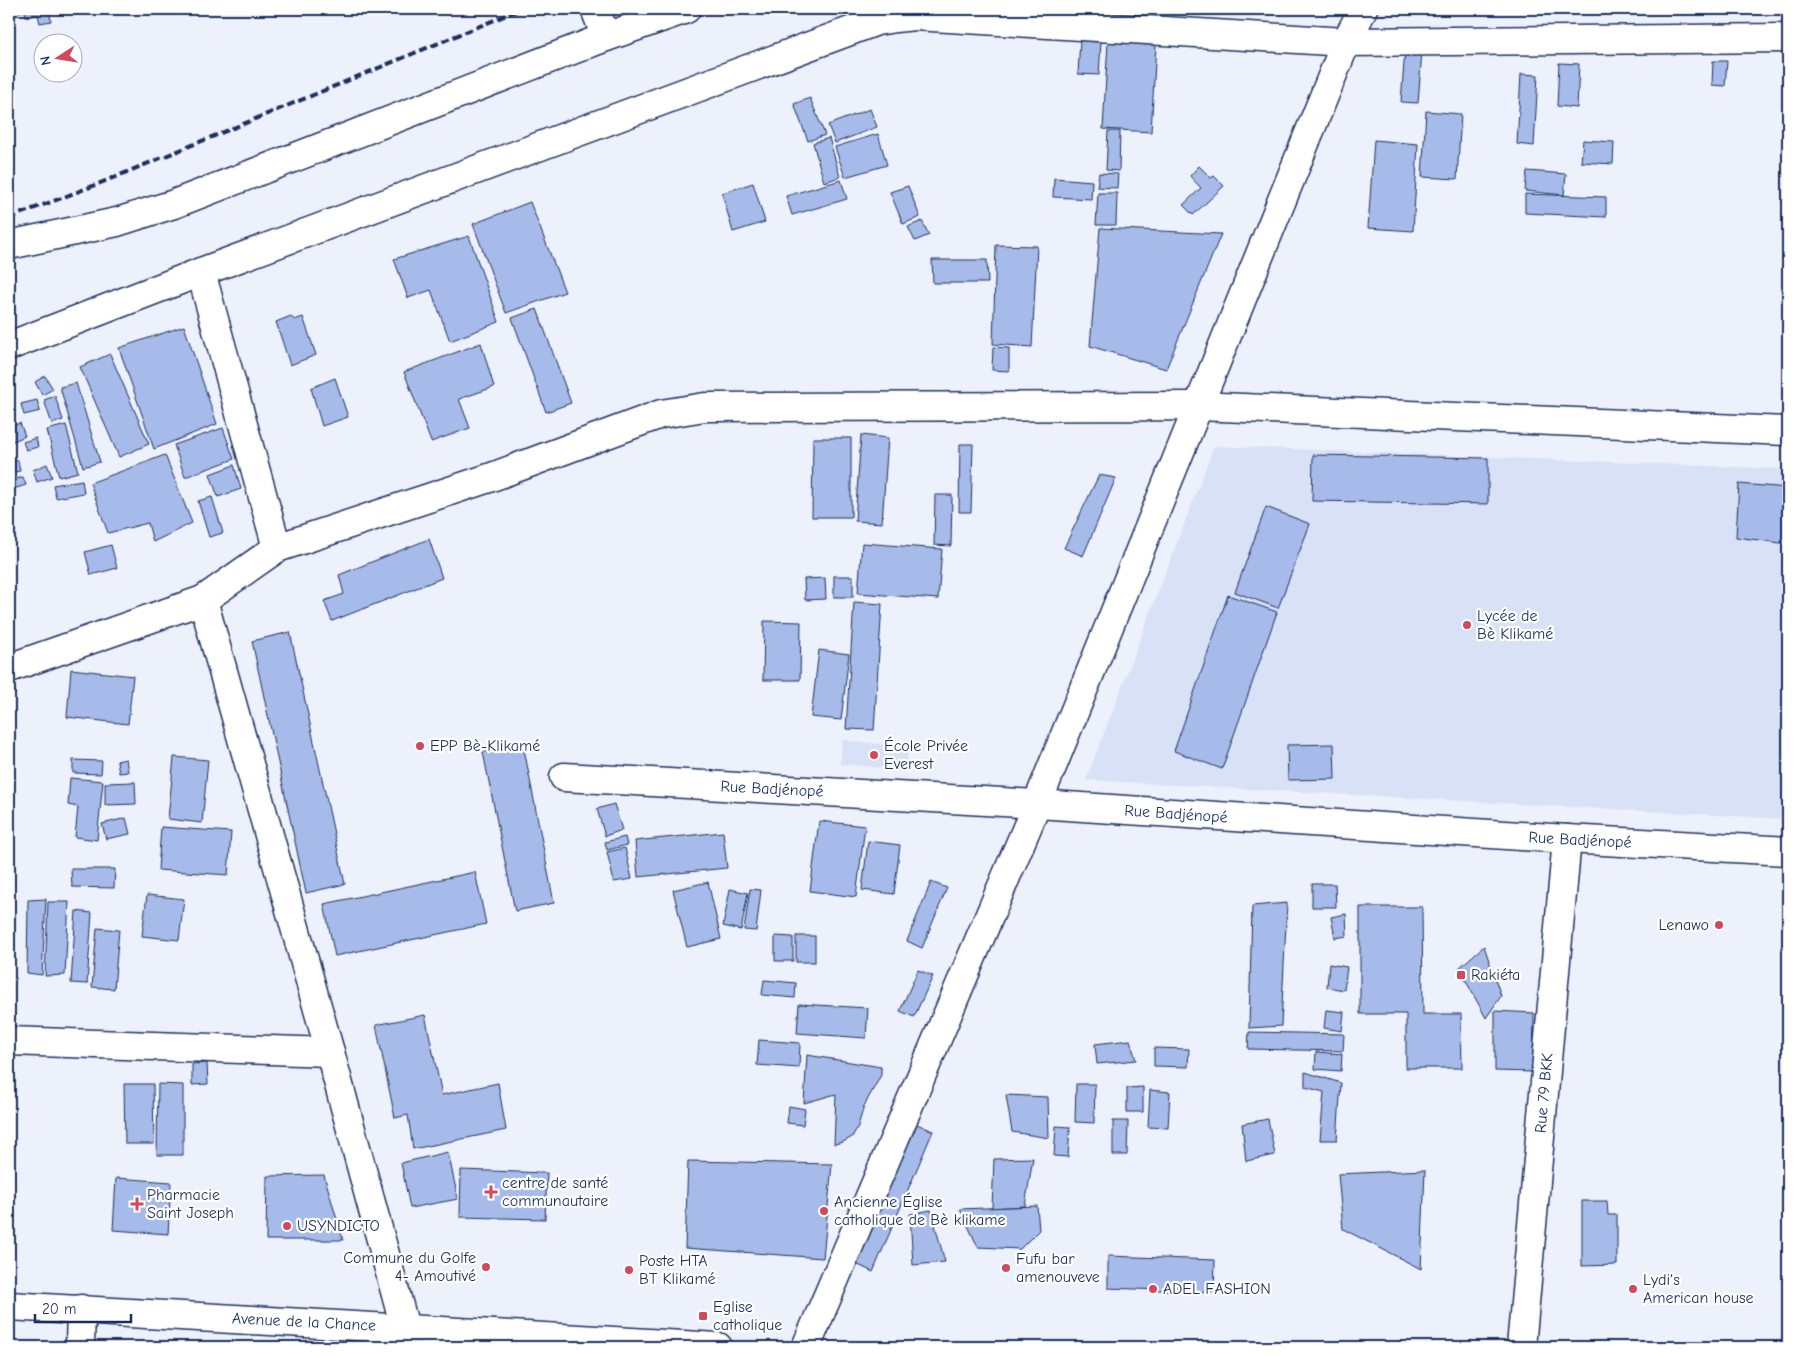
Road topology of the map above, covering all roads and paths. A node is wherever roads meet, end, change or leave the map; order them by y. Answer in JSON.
{"nodes":[{"id":1,"x":595,"y":9,"type":"edge"},
{"id":2,"x":686,"y":9,"type":"edge"},
{"id":3,"x":1363,"y":9,"type":"edge"},
{"id":4,"x":606,"y":37,"type":"junction"},
{"id":5,"x":1788,"y":38,"type":"edge"},
{"id":6,"x":1346,"y":42,"type":"junction"},
{"id":7,"x":9,"y":245,"type":"edge"},
{"id":8,"x":201,"y":272,"type":"junction"},
{"id":9,"x":9,"y":346,"type":"edge"},
{"id":10,"x":1198,"y":406,"type":"junction"},
{"id":11,"x":1788,"y":431,"type":"edge"},
{"id":12,"x":278,"y":548,"type":"junction"},
{"id":13,"x":203,"y":600,"type":"junction"},
{"id":14,"x":9,"y":668,"type":"edge"},
{"id":15,"x":564,"y":776,"type":"dead end"},
{"id":16,"x":1037,"y":804,"type":"junction"},
{"id":17,"x":1567,"y":839,"type":"junction"},
{"id":18,"x":1788,"y":851,"type":"edge"},
{"id":19,"x":9,"y":1041,"type":"edge"},
{"id":20,"x":330,"y":1052,"type":"junction"},
{"id":21,"x":9,"y":1306,"type":"edge"},
{"id":22,"x":81,"y":1309,"type":"junction"},
{"id":23,"x":405,"y":1328,"type":"junction"},
{"id":24,"x":463,"y":1339,"type":"edge"},
{"id":25,"x":80,"y":1347,"type":"edge"},
{"id":26,"x":718,"y":1347,"type":"edge"},
{"id":27,"x":806,"y":1347,"type":"edge"},
{"id":28,"x":1521,"y":1347,"type":"edge"}],
"edges":[{"from":1,"to":4,"type":"street"},
{"from":2,"to":4,"type":"street"},
{"from":3,"to":6,"type":"street"},
{"from":4,"to":7,"type":"street"},
{"from":5,"to":6,"type":"street"},
{"from":6,"to":8,"type":"street"},
{"from":6,"to":10,"type":"street"},
{"from":8,"to":9,"type":"street"},
{"from":8,"to":12,"type":"street"},
{"from":10,"to":11,"type":"street"},
{"from":10,"to":12,"type":"street"},
{"from":10,"to":16,"type":"street"},
{"from":12,"to":13,"type":"street"},
{"from":13,"to":14,"type":"street"},
{"from":13,"to":20,"type":"street"},
{"from":15,"to":16,"type":"street","name":"Rue Badjénopé"},
{"from":16,"to":17,"type":"street","name":"Rue Badjénopé"},
{"from":16,"to":27,"type":"street"},
{"from":17,"to":18,"type":"street","name":"Rue Badjénopé"},
{"from":17,"to":28,"type":"street","name":"Rue 79 BKK"},
{"from":19,"to":20,"type":"street"},
{"from":20,"to":23,"type":"street"},
{"from":21,"to":22,"type":"street","name":"Avenue de la Chance"},
{"from":22,"to":23,"type":"street","name":"Avenue de la Chance"},
{"from":22,"to":25,"type":"street"},
{"from":23,"to":24,"type":"street","name":"Avenue de la Chance"},
{"from":24,"to":26,"type":"street","name":"Avenue de la Chance"}]}
